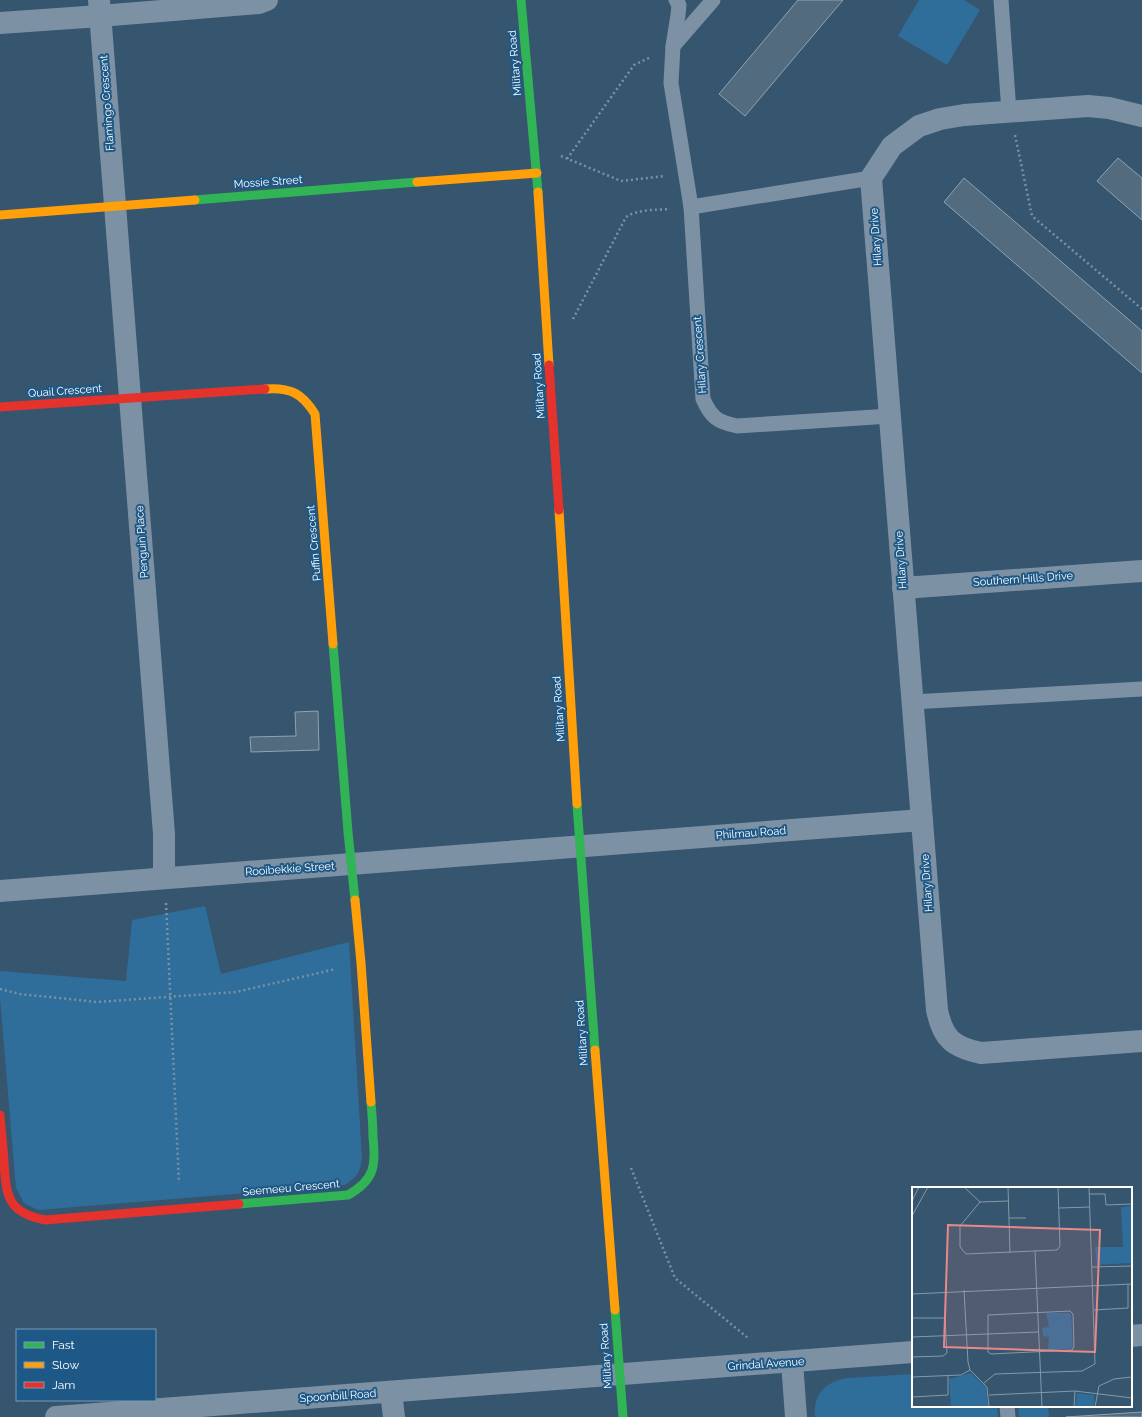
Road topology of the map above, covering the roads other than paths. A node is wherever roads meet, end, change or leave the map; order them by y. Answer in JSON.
{"nodes":[{"id":1,"x":267,"y":0,"type":"edge"},
{"id":2,"x":522,"y":0,"type":"edge"},
{"id":3,"x":676,"y":0,"type":"edge"},
{"id":4,"x":713,"y":0,"type":"edge"},
{"id":5,"x":1001,"y":0,"type":"edge"},
{"id":6,"x":100,"y":8,"type":"edge"},
{"id":7,"x":0,"y":23,"type":"edge"},
{"id":8,"x":673,"y":46,"type":"junction"},
{"id":9,"x":1010,"y":112,"type":"junction"},
{"id":10,"x":1142,"y":116,"type":"edge"},
{"id":11,"x":537,"y":173,"type":"junction"},
{"id":12,"x":871,"y":178,"type":"junction"},
{"id":13,"x":115,"y":206,"type":"junction"},
{"id":14,"x":691,"y":207,"type":"junction"},
{"id":15,"x":0,"y":215,"type":"edge"},
{"id":16,"x":131,"y":398,"type":"junction"},
{"id":17,"x":0,"y":407,"type":"edge"},
{"id":18,"x":890,"y":416,"type":"junction"},
{"id":19,"x":1142,"y":571,"type":"edge"},
{"id":20,"x":903,"y":588,"type":"junction"},
{"id":21,"x":1142,"y":689,"type":"edge"},
{"id":22,"x":912,"y":702,"type":"junction"},
{"id":23,"x":922,"y":820,"type":"junction"},
{"id":24,"x":580,"y":846,"type":"junction"},
{"id":25,"x":351,"y":864,"type":"junction"},
{"id":26,"x":164,"y":878,"type":"junction"},
{"id":27,"x":0,"y":891,"type":"edge"},
{"id":28,"x":1142,"y":1041,"type":"edge"},
{"id":29,"x":0,"y":1115,"type":"edge"},
{"id":30,"x":1142,"y":1335,"type":"edge"},
{"id":31,"x":1132,"y":1336,"type":"edge"},
{"id":32,"x":912,"y":1352,"type":"edge"},
{"id":33,"x":792,"y":1362,"type":"junction"},
{"id":34,"x":620,"y":1375,"type":"junction"},
{"id":35,"x":391,"y":1392,"type":"junction"},
{"id":36,"x":1007,"y":1407,"type":"edge"},
{"id":37,"x":56,"y":1417,"type":"edge"},
{"id":38,"x":394,"y":1417,"type":"edge"},
{"id":39,"x":623,"y":1417,"type":"edge"},
{"id":40,"x":796,"y":1417,"type":"edge"},
{"id":41,"x":1008,"y":1417,"type":"edge"}],
"edges":[{"from":1,"to":6,"type":"street"},
{"from":2,"to":11,"type":"street","name":"Military Road"},
{"from":3,"to":8,"type":"lane","name":"Hilary Crescent"},
{"from":4,"to":8,"type":"lane"},
{"from":5,"to":9,"type":"lane"},
{"from":6,"to":7,"type":"street"},
{"from":6,"to":13,"type":"street","name":"Flamingo Crescent"},
{"from":8,"to":14,"type":"lane","name":"Hilary Crescent"},
{"from":9,"to":10,"type":"street"},
{"from":9,"to":12,"type":"street"},
{"from":11,"to":13,"type":"street","name":"Mossie Street"},
{"from":11,"to":24,"type":"street","name":"Military Road"},
{"from":12,"to":14,"type":"lane"},
{"from":12,"to":18,"type":"street","name":"Hilary Drive"},
{"from":13,"to":15,"type":"street","name":"Mossie Street"},
{"from":13,"to":16,"type":"street","name":"Penguin Place"},
{"from":14,"to":18,"type":"lane","name":"Hilary Crescent"},
{"from":16,"to":17,"type":"street","name":"Quail Crescent"},
{"from":16,"to":25,"type":"street","name":"Puffin Crescent"},
{"from":16,"to":26,"type":"street","name":"Penguin Place"},
{"from":18,"to":20,"type":"street","name":"Hilary Drive"},
{"from":19,"to":20,"type":"street","name":"Southern Hills Drive"},
{"from":20,"to":22,"type":"street","name":"Hilary Drive"},
{"from":21,"to":22,"type":"lane"},
{"from":22,"to":23,"type":"street","name":"Hilary Drive"},
{"from":23,"to":24,"type":"street","name":"Philmau Road"},
{"from":23,"to":28,"type":"street","name":"Hilary Drive"},
{"from":24,"to":25,"type":"street","name":"Rooibekkie Street"},
{"from":24,"to":34,"type":"street","name":"Military Road"},
{"from":25,"to":26,"type":"street","name":"Rooibekkie Street"},
{"from":25,"to":29,"type":"street","name":"Seemeeu Crescent"},
{"from":26,"to":27,"type":"street","name":"Rooibekkie Street"},
{"from":30,"to":31,"type":"street"},
{"from":32,"to":33,"type":"street","name":"Grindal Avenue"},
{"from":33,"to":34,"type":"street","name":"Grindal Avenue"},
{"from":33,"to":40,"type":"street"},
{"from":34,"to":35,"type":"street","name":"Spoonbill Road"},
{"from":34,"to":39,"type":"street","name":"Military Road"},
{"from":35,"to":37,"type":"street","name":"Spoonbill Road"},
{"from":35,"to":38,"type":"street"},
{"from":36,"to":41,"type":"lane"}]}
